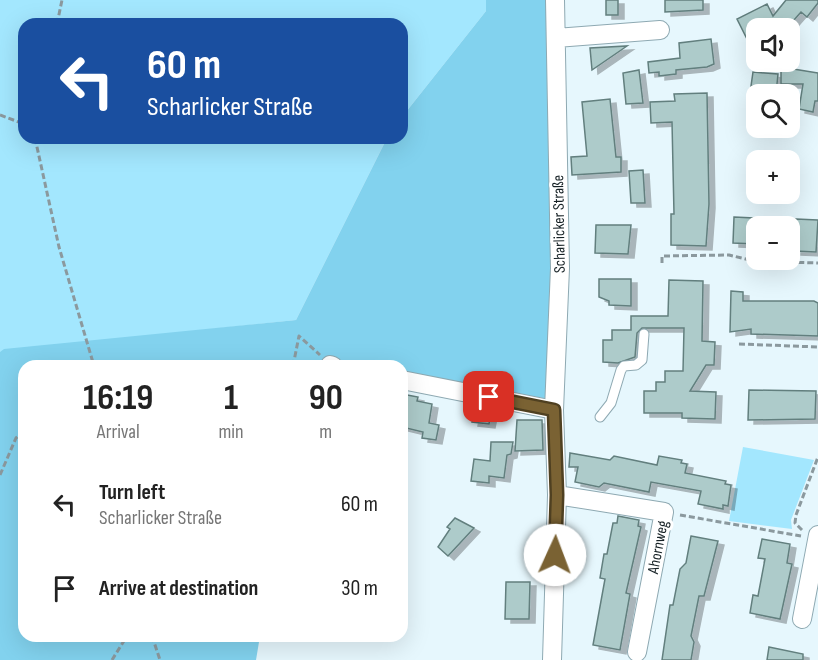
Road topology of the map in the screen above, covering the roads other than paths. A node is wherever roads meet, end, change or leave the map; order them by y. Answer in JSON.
{"nodes":[{"id":1,"x":555,"y":0,"type":"edge"},
{"id":2,"x":660,"y":30,"type":"dead end"},
{"id":3,"x":556,"y":38,"type":"junction"},
{"id":4,"x":644,"y":334,"type":"dead end"},
{"id":5,"x":408,"y":381,"type":"edge"},
{"id":6,"x":554,"y":410,"type":"junction"},
{"id":7,"x":600,"y":417,"type":"dead end"},
{"id":8,"x":557,"y":495,"type":"junction"},
{"id":9,"x":812,"y":536,"type":"edge"},
{"id":10,"x":802,"y":620,"type":"dead end"},
{"id":11,"x":637,"y":652,"type":"dead end"},
{"id":12,"x":552,"y":660,"type":"edge"}],
"edges":[{"from":1,"to":3,"type":"street","name":"Scharlicker Straße"},
{"from":2,"to":3,"type":"street"},
{"from":3,"to":6,"type":"street","name":"Scharlicker Straße"},
{"from":4,"to":7,"type":"lane"},
{"from":5,"to":6,"type":"street"},
{"from":6,"to":8,"type":"street","name":"Scharlicker Straße"},
{"from":8,"to":11,"type":"street","name":"Ahornweg"},
{"from":8,"to":12,"type":"street","name":"Scharlicker Straße"},
{"from":9,"to":10,"type":"street"}]}
